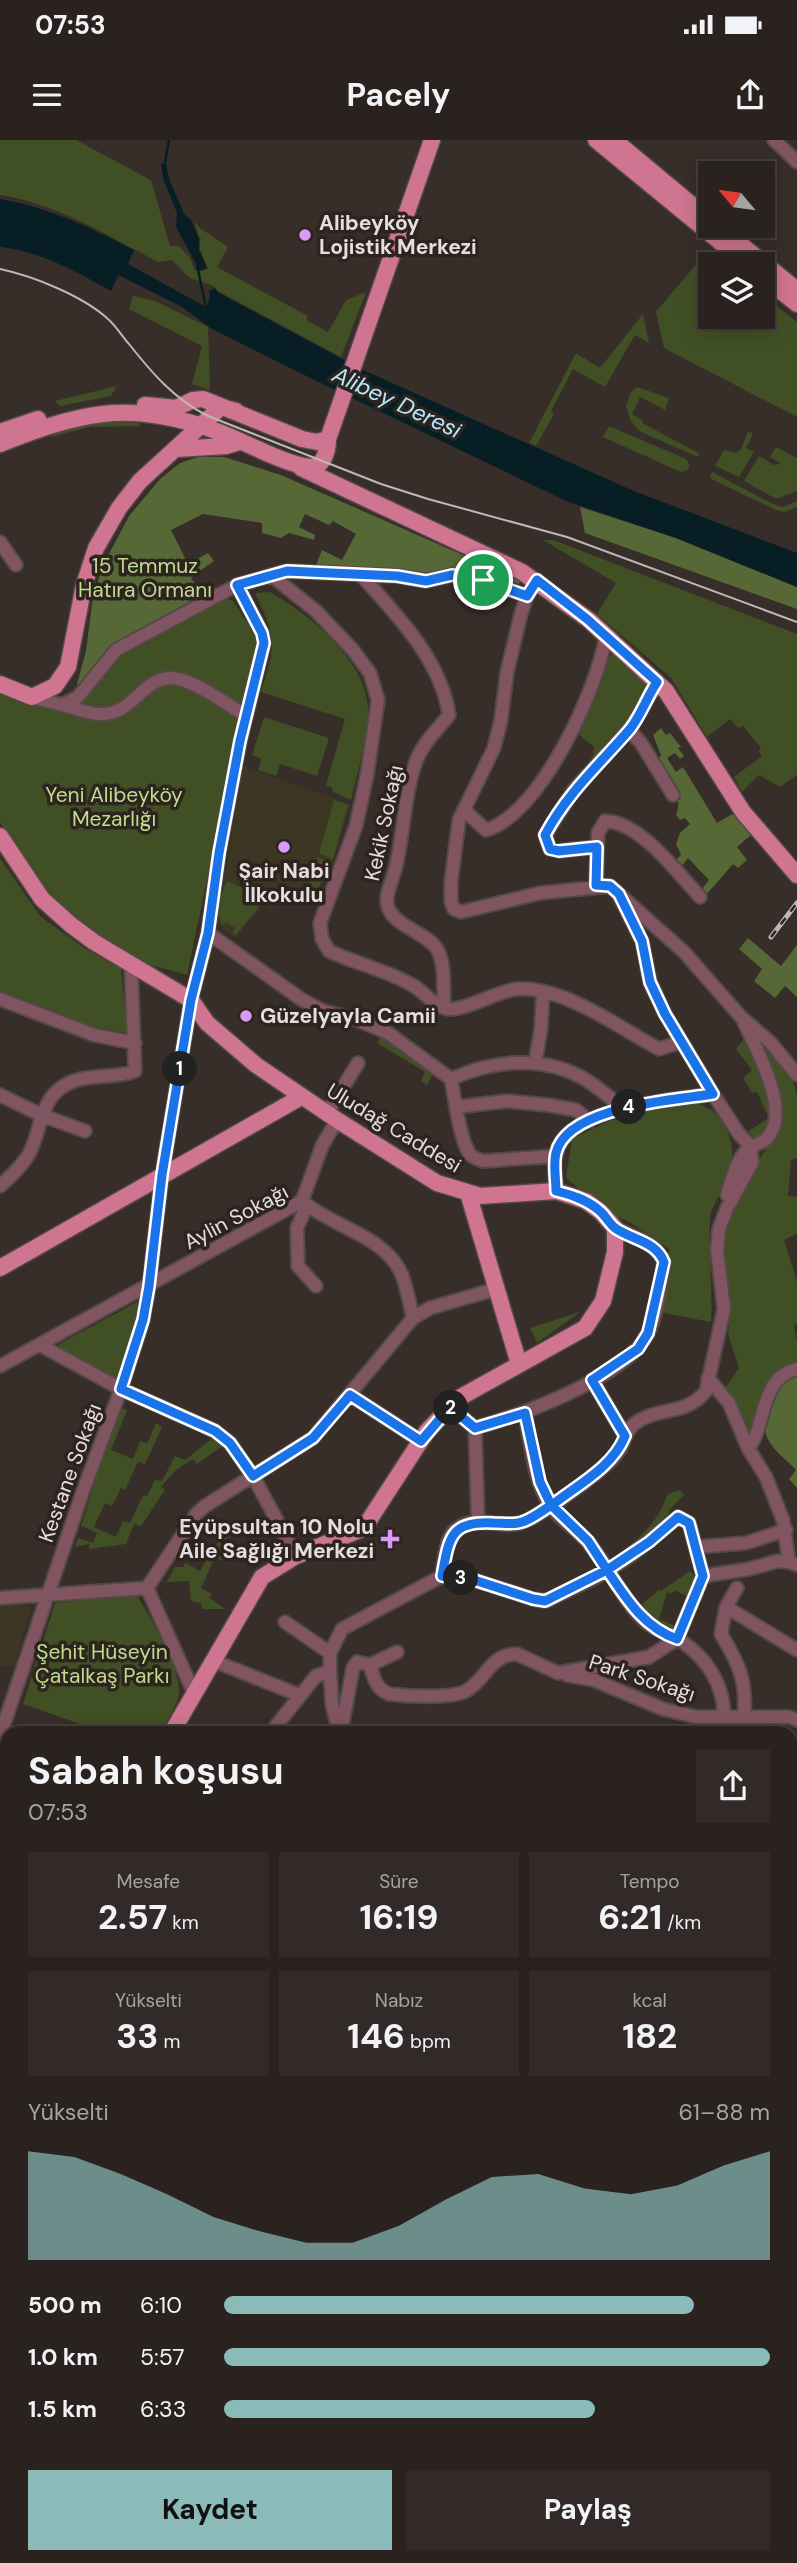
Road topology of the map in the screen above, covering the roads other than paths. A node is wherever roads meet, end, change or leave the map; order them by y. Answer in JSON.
{"nodes":[{"id":1,"x":423,"y":140,"type":"edge"},
{"id":2,"x":432,"y":140,"type":"edge"},
{"id":3,"x":596,"y":140,"type":"edge"},
{"id":4,"x":614,"y":140,"type":"edge"},
{"id":5,"x":774,"y":140,"type":"edge"},
{"id":6,"x":797,"y":162,"type":"edge"},
{"id":7,"x":698,"y":210,"type":"edge"},
{"id":8,"x":405,"y":212,"type":"junction"},
{"id":9,"x":733,"y":238,"type":"edge"},
{"id":10,"x":732,"y":252,"type":"edge"},
{"id":11,"x":775,"y":287,"type":"edge"},
{"id":12,"x":797,"y":290,"type":"edge"},
{"id":13,"x":797,"y":304,"type":"edge"},
{"id":14,"x":236,"y":411,"type":"junction"},
{"id":15,"x":201,"y":426,"type":"junction"},
{"id":16,"x":0,"y":432,"type":"edge"},
{"id":17,"x":328,"y":439,"type":"junction"},
{"id":18,"x":310,"y":441,"type":"junction"},
{"id":19,"x":239,"y":442,"type":"junction"},
{"id":20,"x":0,"y":444,"type":"edge"},
{"id":21,"x":176,"y":449,"type":"junction"},
{"id":22,"x":323,"y":460,"type":"junction"},
{"id":23,"x":292,"y":461,"type":"junction"},
{"id":24,"x":340,"y":485,"type":"junction"},
{"id":25,"x":0,"y":542,"type":"edge"},
{"id":26,"x":16,"y":565,"type":"dead end"},
{"id":27,"x":271,"y":575,"type":"junction"},
{"id":28,"x":362,"y":575,"type":"junction"},
{"id":29,"x":537,"y":580,"type":"junction"},
{"id":30,"x":237,"y":585,"type":"junction"},
{"id":31,"x":527,"y":596,"type":"junction"},
{"id":32,"x":606,"y":635,"type":"junction"},
{"id":33,"x":657,"y":682,"type":"junction"},
{"id":34,"x":0,"y":684,"type":"edge"},
{"id":35,"x":32,"y":697,"type":"junction"},
{"id":36,"x":62,"y":705,"type":"junction"},
{"id":37,"x":246,"y":716,"type":"junction"},
{"id":38,"x":629,"y":730,"type":"junction"},
{"id":39,"x":673,"y":795,"type":"dead end"},
{"id":40,"x":464,"y":810,"type":"junction"},
{"id":41,"x":0,"y":836,"type":"edge"},
{"id":42,"x":597,"y":847,"type":"junction"},
{"id":43,"x":797,"y":875,"type":"edge"},
{"id":44,"x":596,"y":885,"type":"junction"},
{"id":45,"x":619,"y":894,"type":"junction"},
{"id":46,"x":700,"y":897,"type":"dead end"},
{"id":47,"x":208,"y":933,"type":"junction"},
{"id":48,"x":131,"y":965,"type":"junction"},
{"id":49,"x":542,"y":991,"type":"junction"},
{"id":50,"x":0,"y":999,"type":"edge"},
{"id":51,"x":191,"y":1000,"type":"junction"},
{"id":52,"x":444,"y":1008,"type":"junction"},
{"id":53,"x":741,"y":1017,"type":"junction"},
{"id":54,"x":681,"y":1042,"type":"junction"},
{"id":55,"x":135,"y":1043,"type":"junction"},
{"id":56,"x":358,"y":1063,"type":"dead end"},
{"id":57,"x":535,"y":1063,"type":"junction"},
{"id":58,"x":797,"y":1075,"type":"edge"},
{"id":59,"x":451,"y":1079,"type":"junction"},
{"id":60,"x":0,"y":1094,"type":"edge"},
{"id":61,"x":713,"y":1094,"type":"junction"},
{"id":62,"x":301,"y":1097,"type":"junction"},
{"id":63,"x":457,"y":1107,"type":"junction"},
{"id":64,"x":623,"y":1108,"type":"junction"},
{"id":65,"x":41,"y":1115,"type":"junction"},
{"id":66,"x":332,"y":1116,"type":"junction"},
{"id":67,"x":589,"y":1121,"type":"junction"},
{"id":68,"x":85,"y":1131,"type":"dead end"},
{"id":69,"x":751,"y":1147,"type":"junction"},
{"id":70,"x":556,"y":1156,"type":"junction"},
{"id":71,"x":162,"y":1175,"type":"junction"},
{"id":72,"x":0,"y":1186,"type":"edge"},
{"id":73,"x":556,"y":1191,"type":"junction"},
{"id":74,"x":468,"y":1194,"type":"junction"},
{"id":75,"x":304,"y":1203,"type":"junction"},
{"id":76,"x":615,"y":1228,"type":"junction"},
{"id":77,"x":0,"y":1268,"type":"edge"},
{"id":78,"x":149,"y":1286,"type":"junction"},
{"id":79,"x":316,"y":1286,"type":"dead end"},
{"id":80,"x":496,"y":1289,"type":"junction"},
{"id":81,"x":414,"y":1318,"type":"junction"},
{"id":82,"x":40,"y":1345,"type":"junction"},
{"id":83,"x":519,"y":1363,"type":"junction"},
{"id":84,"x":0,"y":1366,"type":"edge"},
{"id":85,"x":797,"y":1369,"type":"edge"},
{"id":86,"x":708,"y":1378,"type":"junction"},
{"id":87,"x":592,"y":1380,"type":"junction"},
{"id":88,"x":121,"y":1389,"type":"junction"},
{"id":89,"x":350,"y":1395,"type":"junction"},
{"id":90,"x":450,"y":1407,"type":"junction"},
{"id":91,"x":525,"y":1413,"type":"junction"},
{"id":92,"x":475,"y":1428,"type":"junction"},
{"id":93,"x":625,"y":1436,"type":"junction"},
{"id":94,"x":421,"y":1441,"type":"junction"},
{"id":95,"x":748,"y":1448,"type":"junction"},
{"id":96,"x":253,"y":1476,"type":"junction"},
{"id":97,"x":551,"y":1505,"type":"junction"},
{"id":98,"x":478,"y":1522,"type":"junction"},
{"id":99,"x":786,"y":1530,"type":"junction"},
{"id":100,"x":696,"y":1547,"type":"junction"},
{"id":101,"x":296,"y":1556,"type":"junction"},
{"id":102,"x":793,"y":1563,"type":"edge"},
{"id":103,"x":607,"y":1570,"type":"junction"},
{"id":104,"x":442,"y":1576,"type":"junction"},
{"id":105,"x":703,"y":1576,"type":"junction"},
{"id":106,"x":147,"y":1587,"type":"junction"},
{"id":107,"x":737,"y":1588,"type":"dead end"},
{"id":108,"x":48,"y":1594,"type":"junction"},
{"id":109,"x":0,"y":1598,"type":"edge"},
{"id":110,"x":726,"y":1608,"type":"junction"},
{"id":111,"x":285,"y":1622,"type":"dead end"},
{"id":112,"x":677,"y":1639,"type":"junction"},
{"id":113,"x":797,"y":1650,"type":"edge"},
{"id":114,"x":397,"y":1652,"type":"dead end"},
{"id":115,"x":330,"y":1653,"type":"junction"},
{"id":116,"x":214,"y":1661,"type":"junction"},
{"id":117,"x":370,"y":1665,"type":"junction"},
{"id":118,"x":330,"y":1671,"type":"junction"},
{"id":119,"x":558,"y":1673,"type":"junction"},
{"id":120,"x":194,"y":1693,"type":"junction"},
{"id":121,"x":299,"y":1695,"type":"junction"},
{"id":122,"x":724,"y":1716,"type":"junction"},
{"id":123,"x":744,"y":1716,"type":"junction"},
{"id":124,"x":797,"y":1720,"type":"edge"},
{"id":125,"x":3,"y":1726,"type":"edge"},
{"id":126,"x":175,"y":1726,"type":"edge"},
{"id":127,"x":276,"y":1726,"type":"edge"},
{"id":128,"x":338,"y":1726,"type":"edge"},
{"id":129,"x":341,"y":1726,"type":"edge"}],
"edges":[{"from":1,"to":8,"type":"main road"},
{"from":2,"to":8,"type":"main road"},
{"from":3,"to":10,"type":"main road"},
{"from":4,"to":7,"type":"main road"},
{"from":5,"to":6,"type":"street"},
{"from":8,"to":17,"type":"main road"},
{"from":9,"to":12,"type":"main road"},
{"from":11,"to":13,"type":"main road"},
{"from":14,"to":15,"type":"main road"},
{"from":14,"to":16,"type":"main road"},
{"from":14,"to":18,"type":"main road"},
{"from":15,"to":19,"type":"main road"},
{"from":15,"to":20,"type":"main road"},
{"from":15,"to":21,"type":"main road"},
{"from":17,"to":18,"type":"main road"},
{"from":17,"to":22,"type":"main road"},
{"from":18,"to":22,"type":"main road"},
{"from":19,"to":21,"type":"main road"},
{"from":19,"to":23,"type":"main road"},
{"from":21,"to":35,"type":"main road"},
{"from":22,"to":23,"type":"main road"},
{"from":22,"to":24,"type":"main road"},
{"from":23,"to":24,"type":"main road"},
{"from":24,"to":29,"type":"main road"},
{"from":25,"to":26,"type":"street"},
{"from":27,"to":28,"type":"street"},
{"from":27,"to":30,"type":"street"},
{"from":27,"to":52,"type":"street"},
{"from":28,"to":31,"type":"street"},
{"from":28,"to":52,"type":"street","name":"Kekik Sokağı"},
{"from":29,"to":31,"type":"street"},
{"from":29,"to":32,"type":"main road"},
{"from":30,"to":36,"type":"street"},
{"from":30,"to":37,"type":"street","name":"Kestane Sokağı"},
{"from":31,"to":40,"type":"street"},
{"from":32,"to":33,"type":"main road"},
{"from":32,"to":40,"type":"street"},
{"from":33,"to":38,"type":"street"},
{"from":33,"to":43,"type":"main road"},
{"from":34,"to":35,"type":"main road"},
{"from":35,"to":36,"type":"street"},
{"from":36,"to":37,"type":"street"},
{"from":37,"to":47,"type":"street","name":"Kestane Sokağı"},
{"from":38,"to":39,"type":"street"},
{"from":38,"to":42,"type":"street"},
{"from":40,"to":44,"type":"street"},
{"from":41,"to":48,"type":"main road"},
{"from":42,"to":44,"type":"street"},
{"from":42,"to":46,"type":"street"},
{"from":44,"to":45,"type":"street"},
{"from":45,"to":53,"type":"street"},
{"from":45,"to":54,"type":"street"},
{"from":47,"to":51,"type":"street","name":"Kestane Sokağı"},
{"from":47,"to":59,"type":"street"},
{"from":48,"to":51,"type":"main road"},
{"from":48,"to":55,"type":"street"},
{"from":49,"to":52,"type":"street"},
{"from":49,"to":54,"type":"street"},
{"from":49,"to":57,"type":"street"},
{"from":50,"to":55,"type":"street"},
{"from":51,"to":62,"type":"main road"},
{"from":51,"to":71,"type":"street","name":"Kestane Sokağı"},
{"from":53,"to":58,"type":"street"},
{"from":53,"to":69,"type":"street"},
{"from":54,"to":61,"type":"street"},
{"from":55,"to":65,"type":"street"},
{"from":56,"to":66,"type":"street"},
{"from":57,"to":59,"type":"street"},
{"from":57,"to":64,"type":"street"},
{"from":59,"to":63,"type":"street"},
{"from":60,"to":65,"type":"street"},
{"from":61,"to":64,"type":"street"},
{"from":61,"to":69,"type":"street"},
{"from":62,"to":66,"type":"main road","name":"Uludağ Caddesi"},
{"from":62,"to":71,"type":"main road","name":"Uludağ Caddesi"},
{"from":63,"to":67,"type":"street"},
{"from":63,"to":70,"type":"street"},
{"from":64,"to":67,"type":"street"},
{"from":65,"to":68,"type":"street"},
{"from":65,"to":72,"type":"street"},
{"from":66,"to":74,"type":"main road","name":"Uludağ Caddesi"},
{"from":66,"to":75,"type":"street"},
{"from":67,"to":70,"type":"street"},
{"from":69,"to":86,"type":"street"},
{"from":70,"to":73,"type":"street"},
{"from":71,"to":77,"type":"main road","name":"Uludağ Caddesi"},
{"from":71,"to":78,"type":"street","name":"Kestane Sokağı"},
{"from":73,"to":74,"type":"main road"},
{"from":73,"to":76,"type":"main road"},
{"from":74,"to":80,"type":"main road","name":"Uludağ Caddesi"},
{"from":75,"to":78,"type":"street","name":"Aylin Sokağı"},
{"from":75,"to":79,"type":"street"},
{"from":75,"to":81,"type":"street","name":"Aylin Sokağı"},
{"from":76,"to":83,"type":"main road"},
{"from":76,"to":87,"type":"street"},
{"from":78,"to":82,"type":"street","name":"Aylin Sokağı"},
{"from":78,"to":88,"type":"street","name":"Kestane Sokağı"},
{"from":80,"to":81,"type":"street"},
{"from":80,"to":83,"type":"main road","name":"Uludağ Caddesi"},
{"from":81,"to":89,"type":"street"},
{"from":82,"to":84,"type":"street","name":"Aylin Sokağı"},
{"from":82,"to":88,"type":"street"},
{"from":83,"to":90,"type":"main road"},
{"from":85,"to":95,"type":"street"},
{"from":86,"to":93,"type":"street"},
{"from":86,"to":95,"type":"street"},
{"from":87,"to":91,"type":"street"},
{"from":87,"to":93,"type":"street"},
{"from":88,"to":96,"type":"street"},
{"from":88,"to":108,"type":"street","name":"Kestane Sokağı"},
{"from":89,"to":94,"type":"street"},
{"from":89,"to":96,"type":"street"},
{"from":90,"to":92,"type":"street"},
{"from":90,"to":94,"type":"main road"},
{"from":91,"to":92,"type":"street"},
{"from":91,"to":97,"type":"street"},
{"from":92,"to":98,"type":"street"},
{"from":93,"to":97,"type":"street"},
{"from":94,"to":101,"type":"main road"},
{"from":95,"to":99,"type":"street"},
{"from":96,"to":101,"type":"street"},
{"from":96,"to":106,"type":"street"},
{"from":97,"to":98,"type":"street"},
{"from":97,"to":103,"type":"street"},
{"from":98,"to":104,"type":"street"},
{"from":99,"to":100,"type":"street"},
{"from":99,"to":102,"type":"street"},
{"from":100,"to":103,"type":"street"},
{"from":100,"to":105,"type":"street"},
{"from":101,"to":116,"type":"main road"},
{"from":102,"to":105,"type":"street"},
{"from":103,"to":104,"type":"street"},
{"from":103,"to":112,"type":"street"},
{"from":104,"to":115,"type":"street"},
{"from":105,"to":112,"type":"street"},
{"from":106,"to":108,"type":"street"},
{"from":106,"to":120,"type":"street"},
{"from":107,"to":110,"type":"street"},
{"from":108,"to":109,"type":"street"},
{"from":108,"to":125,"type":"street","name":"Kestane Sokağı"},
{"from":110,"to":113,"type":"street"},
{"from":110,"to":123,"type":"street"},
{"from":111,"to":115,"type":"street"},
{"from":112,"to":119,"type":"street"},
{"from":112,"to":122,"type":"street"},
{"from":114,"to":117,"type":"street"},
{"from":115,"to":118,"type":"street"},
{"from":116,"to":120,"type":"main road"},
{"from":116,"to":121,"type":"street"},
{"from":117,"to":119,"type":"street","name":"Park Sokağı"},
{"from":117,"to":129,"type":"street"},
{"from":118,"to":121,"type":"street"},
{"from":118,"to":128,"type":"street"},
{"from":119,"to":122,"type":"street","name":"Park Sokağı"},
{"from":120,"to":126,"type":"main road"},
{"from":121,"to":127,"type":"street"},
{"from":122,"to":123,"type":"street","name":"Park Sokağı"},
{"from":123,"to":124,"type":"street","name":"Park Sokağı"}]}
